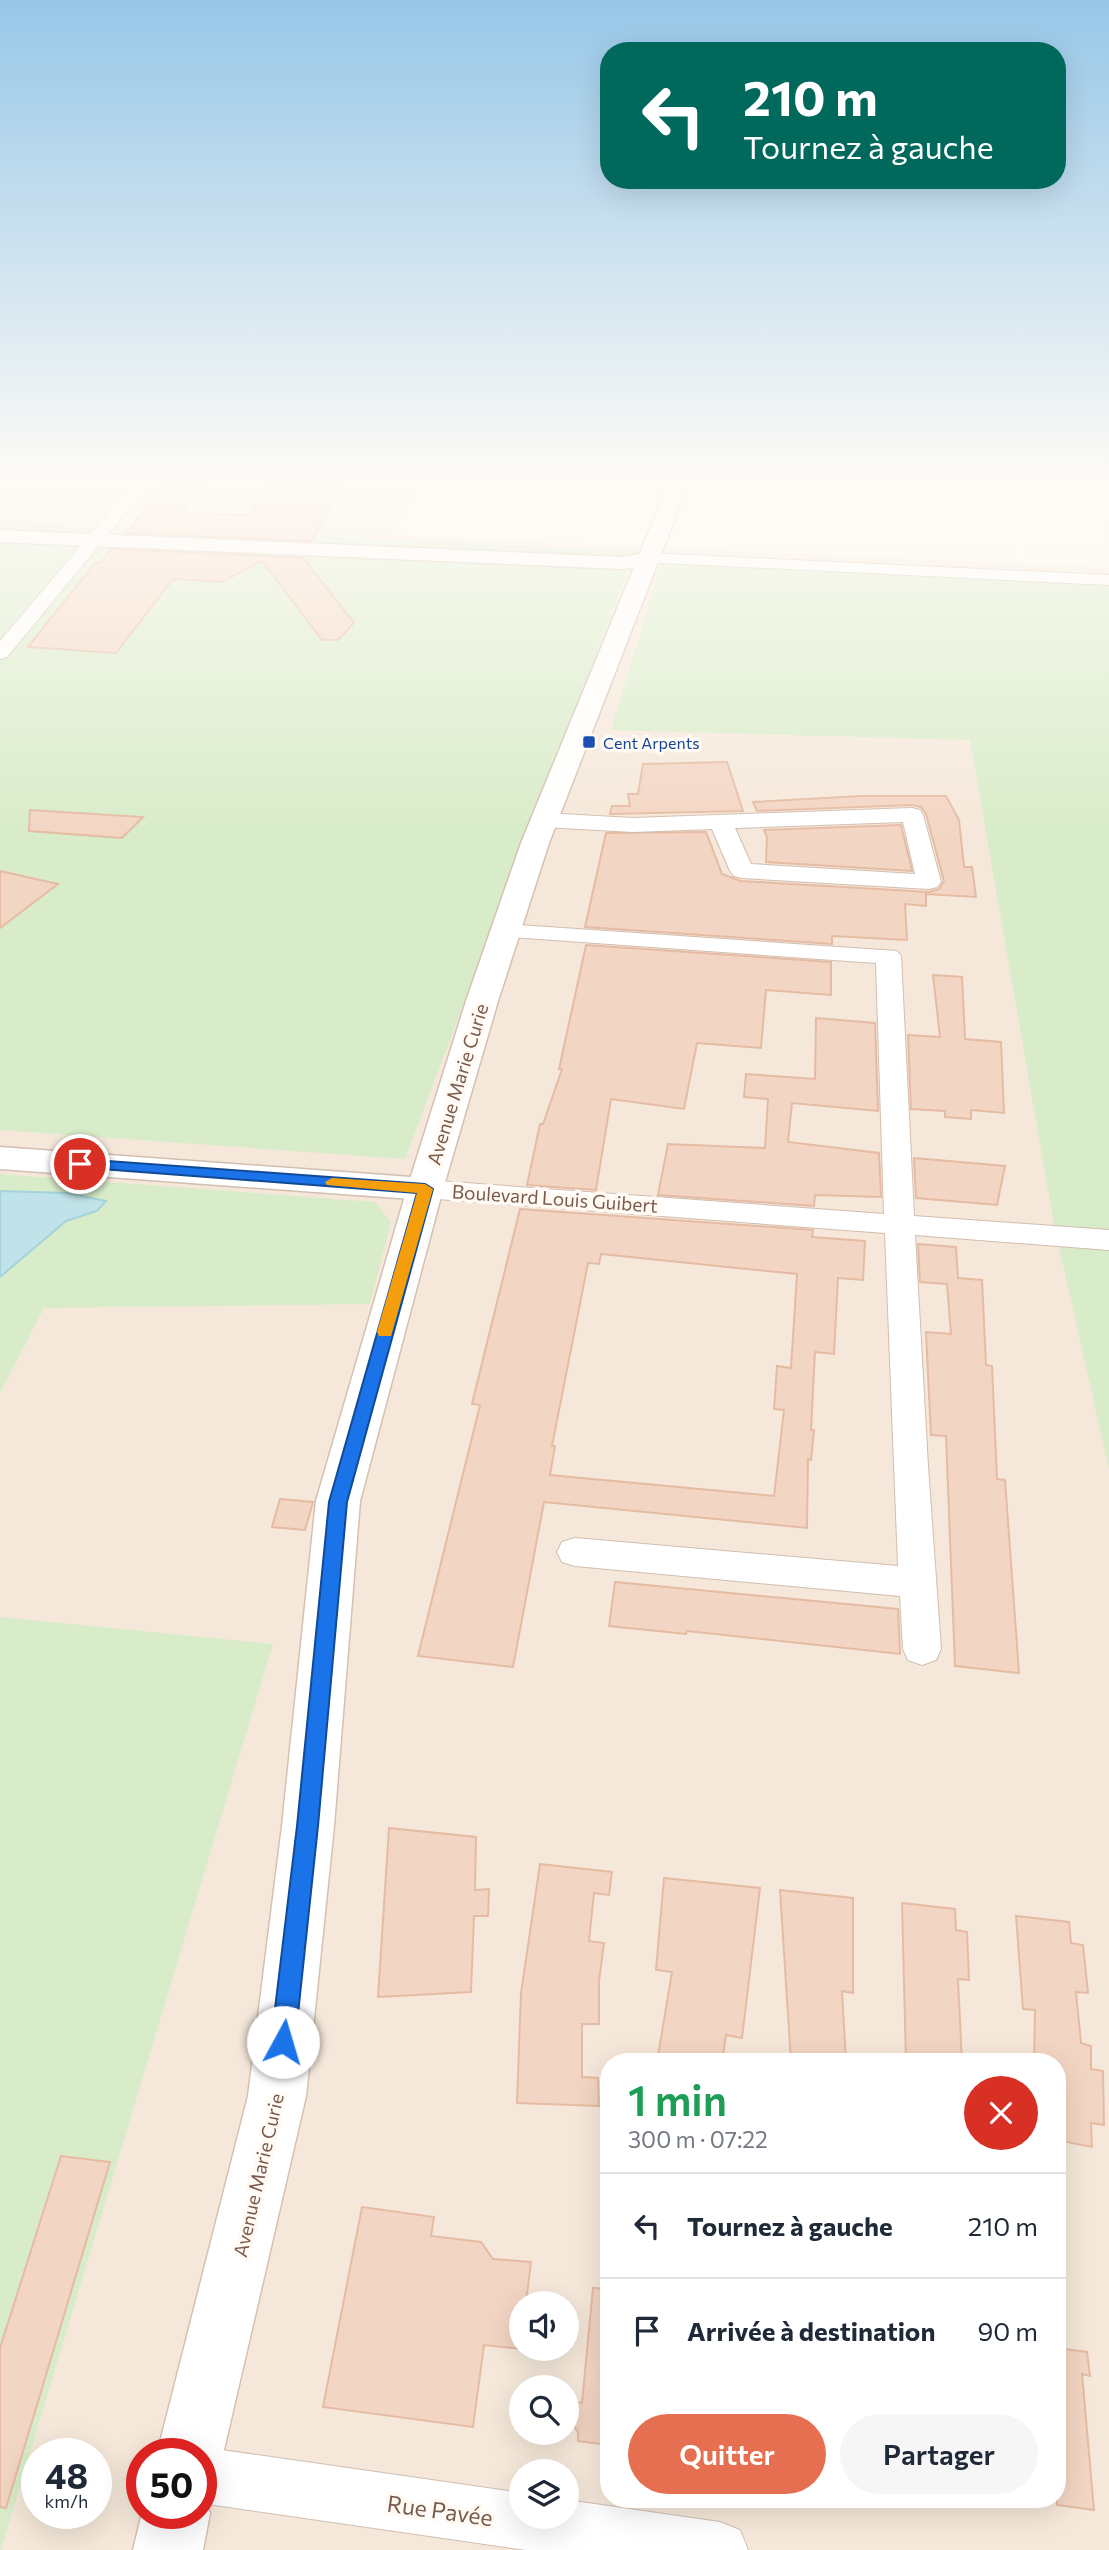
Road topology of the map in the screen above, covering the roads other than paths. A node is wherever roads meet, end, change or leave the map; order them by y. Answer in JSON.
{"nodes":[{"id":1,"x":43,"y":601,"type":"edge"},
{"id":2,"x":632,"y":601,"type":"edge"},
{"id":3,"x":0,"y":653,"type":"edge"},
{"id":4,"x":544,"y":820,"type":"junction"},
{"id":5,"x":722,"y":823,"type":"junction"},
{"id":6,"x":506,"y":931,"type":"junction"},
{"id":7,"x":0,"y":1158,"type":"edge"},
{"id":8,"x":425,"y":1189,"type":"junction"},
{"id":9,"x":900,"y":1222,"type":"junction"},
{"id":10,"x":1109,"y":1240,"type":"edge"},
{"id":11,"x":575,"y":1552,"type":"dead end"},
{"id":12,"x":919,"y":1583,"type":"junction"},
{"id":13,"x":922,"y":1649,"type":"dead end"},
{"id":14,"x":194,"y":2438,"type":"edge"},
{"id":15,"x":217,"y":2477,"type":"edge"},
{"id":16,"x":173,"y":2529,"type":"edge"},
{"id":17,"x":168,"y":2550,"type":"edge"},
{"id":18,"x":720,"y":2550,"type":"edge"}],
"edges":[{"from":1,"to":3,"type":"street"},
{"from":2,"to":4,"type":"main road","name":"Avenue Marie Curie"},
{"from":4,"to":5,"type":"street"},
{"from":4,"to":6,"type":"main road","name":"Avenue Marie Curie"},
{"from":5,"to":5,"type":"street"},
{"from":6,"to":8,"type":"main road","name":"Avenue Marie Curie"},
{"from":6,"to":9,"type":"street"},
{"from":7,"to":8,"type":"main road","name":"Boulevard Louis Guibert"},
{"from":8,"to":9,"type":"street","name":"Boulevard Louis Guibert"},
{"from":8,"to":14,"type":"main road","name":"Avenue Marie Curie"},
{"from":9,"to":10,"type":"street","name":"Boulevard Louis Guibert"},
{"from":9,"to":12,"type":"street"},
{"from":11,"to":12,"type":"street"},
{"from":12,"to":13,"type":"street"},
{"from":15,"to":18,"type":"street","name":"Rue Pavée"},
{"from":16,"to":17,"type":"main road"}]}
